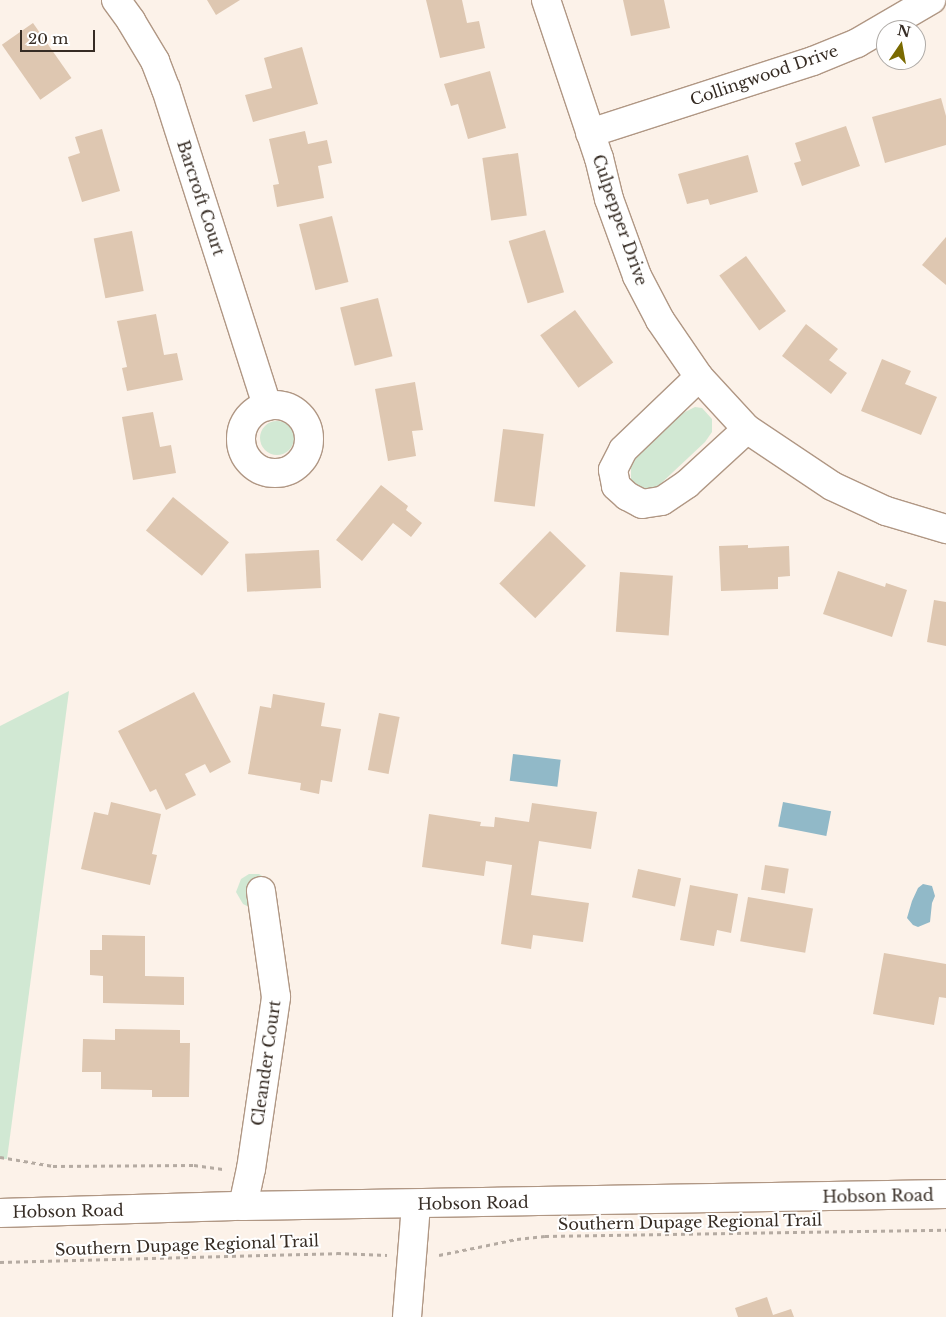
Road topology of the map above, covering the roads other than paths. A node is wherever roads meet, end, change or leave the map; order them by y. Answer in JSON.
{"nodes":[{"id":1,"x":116,"y":0,"type":"edge"},
{"id":2,"x":546,"y":0,"type":"edge"},
{"id":3,"x":931,"y":0,"type":"edge"},
{"id":4,"x":590,"y":133,"type":"junction"},
{"id":5,"x":699,"y":377,"type":"junction"},
{"id":6,"x":267,"y":406,"type":"dead end"},
{"id":7,"x":747,"y":429,"type":"junction"},
{"id":8,"x":946,"y":529,"type":"edge"},
{"id":9,"x":261,"y":891,"type":"dead end"},
{"id":10,"x":946,"y":1194,"type":"edge"},
{"id":11,"x":416,"y":1204,"type":"junction"},
{"id":12,"x":243,"y":1206,"type":"junction"},
{"id":13,"x":0,"y":1213,"type":"edge"},
{"id":14,"x":407,"y":1317,"type":"edge"}],
"edges":[{"from":1,"to":6,"type":"street","name":"Barcroft Court"},
{"from":2,"to":4,"type":"street","name":"Culpepper Drive"},
{"from":3,"to":4,"type":"street","name":"Collingwood Drive"},
{"from":4,"to":5,"type":"street","name":"Culpepper Drive"},
{"from":5,"to":7,"type":"street","name":"Culpepper Drive"},
{"from":5,"to":7,"type":"street"},
{"from":7,"to":8,"type":"street","name":"Culpepper Drive"},
{"from":9,"to":12,"type":"street","name":"Cleander Court"},
{"from":10,"to":11,"type":"street","name":"Hobson Road"},
{"from":11,"to":12,"type":"street","name":"Hobson Road"},
{"from":11,"to":14,"type":"street"},
{"from":12,"to":13,"type":"street","name":"Hobson Road"}]}
